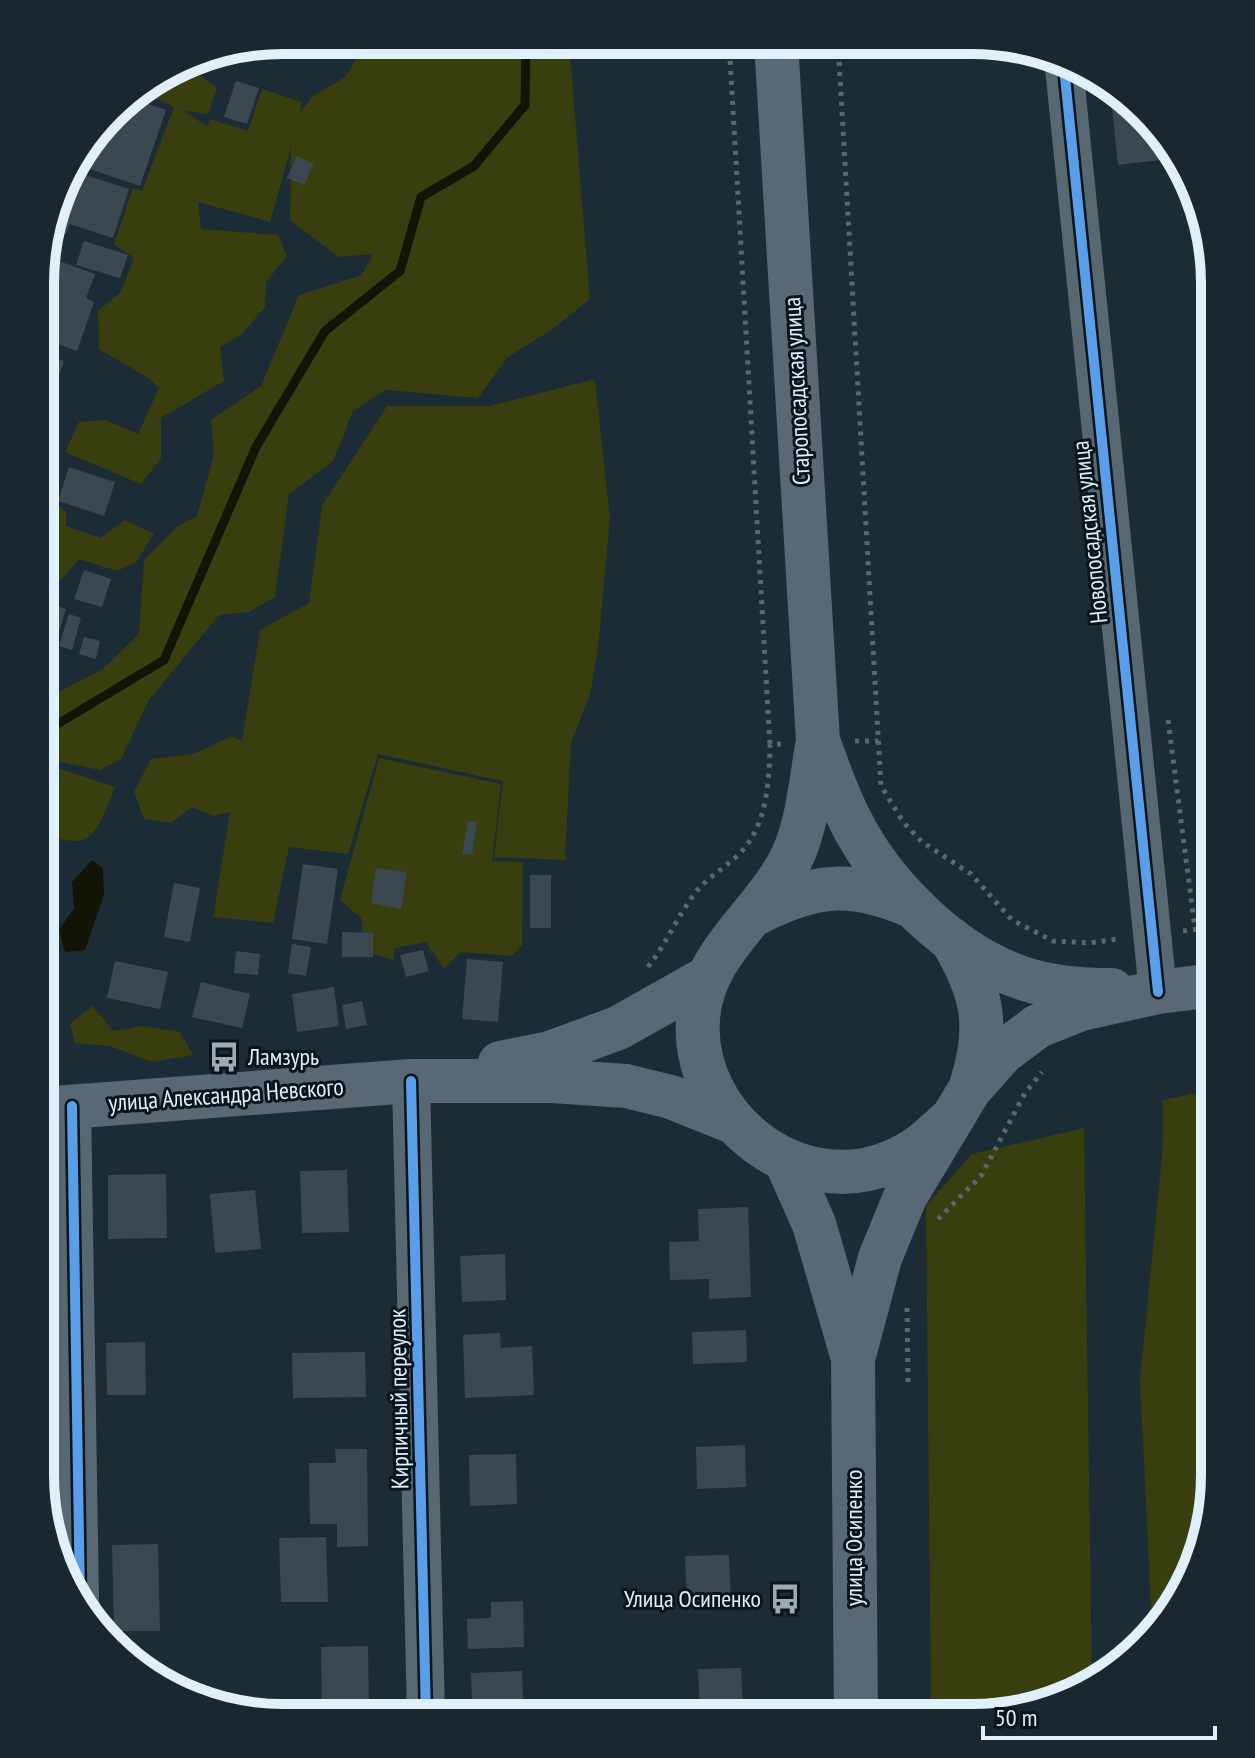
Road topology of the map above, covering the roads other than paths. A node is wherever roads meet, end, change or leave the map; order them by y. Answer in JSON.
{"nodes":[{"id":1,"x":777,"y":54,"type":"edge"},
{"id":2,"x":1065,"y":74,"type":"edge"},
{"id":3,"x":818,"y":741,"type":"junction"},
{"id":4,"x":917,"y":909,"type":"junction"},
{"id":5,"x":757,"y":913,"type":"junction"},
{"id":6,"x":950,"y":937,"type":"junction"},
{"id":7,"x":707,"y":978,"type":"junction"},
{"id":8,"x":1201,"y":987,"type":"edge"},
{"id":9,"x":1158,"y":992,"type":"junction"},
{"id":10,"x":411,"y":1081,"type":"junction"},
{"id":11,"x":960,"y":1104,"type":"junction"},
{"id":12,"x":56,"y":1108,"type":"edge"},
{"id":13,"x":731,"y":1121,"type":"junction"},
{"id":14,"x":786,"y":1161,"type":"junction"},
{"id":15,"x":853,"y":1359,"type":"junction"},
{"id":16,"x":79,"y":1578,"type":"edge"},
{"id":17,"x":426,"y":1704,"type":"edge"},
{"id":18,"x":856,"y":1704,"type":"edge"}],
"edges":[{"from":1,"to":3,"type":"main road","name":"Старопосадская улица"},
{"from":2,"to":9,"type":"street","name":"Новопосадская улица"},
{"from":3,"to":4,"type":"main road"},
{"from":3,"to":5,"type":"main road"},
{"from":4,"to":5,"type":"main road"},
{"from":4,"to":6,"type":"main road"},
{"from":5,"to":7,"type":"main road"},
{"from":6,"to":9,"type":"main road"},
{"from":6,"to":11,"type":"main road"},
{"from":7,"to":10,"type":"main road"},
{"from":7,"to":13,"type":"main road"},
{"from":8,"to":9,"type":"main road"},
{"from":9,"to":11,"type":"main road"},
{"from":10,"to":12,"type":"main road","name":"улица Александра Невского"},
{"from":10,"to":13,"type":"main road"},
{"from":10,"to":17,"type":"street","name":"Кирпичный переулок"},
{"from":11,"to":14,"type":"main road"},
{"from":11,"to":15,"type":"main road"},
{"from":12,"to":16,"type":"street"},
{"from":13,"to":14,"type":"main road"},
{"from":14,"to":15,"type":"main road"},
{"from":15,"to":18,"type":"main road","name":"улица Осипенко"}]}
